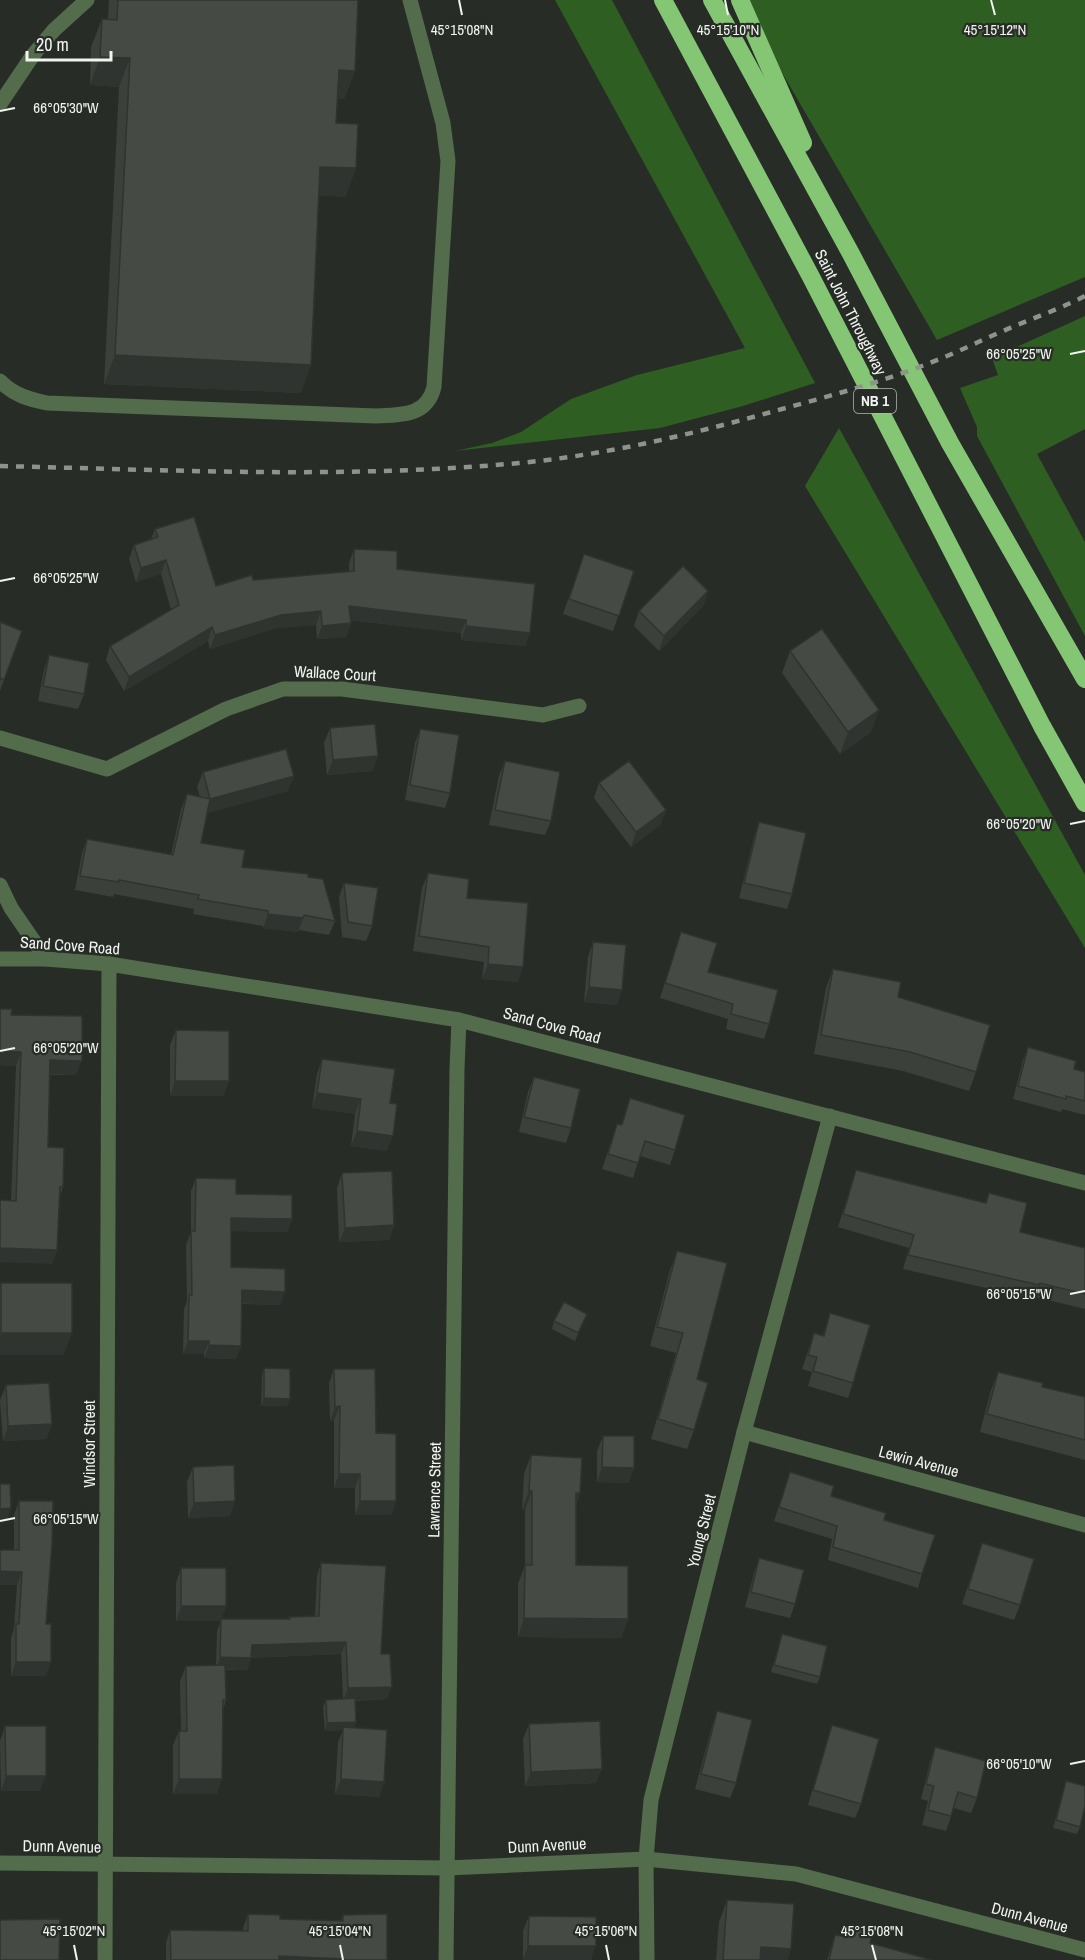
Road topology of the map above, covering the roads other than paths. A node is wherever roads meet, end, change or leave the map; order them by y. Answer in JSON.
{"nodes":[{"id":1,"x":87,"y":0,"type":"edge"},
{"id":2,"x":411,"y":0,"type":"edge"},
{"id":3,"x":663,"y":0,"type":"edge"},
{"id":4,"x":712,"y":0,"type":"edge"},
{"id":5,"x":740,"y":0,"type":"edge"},
{"id":6,"x":0,"y":104,"type":"edge"},
{"id":7,"x":850,"y":252,"type":"junction"},
{"id":8,"x":0,"y":381,"type":"edge"},
{"id":9,"x":1085,"y":679,"type":"edge"},
{"id":10,"x":579,"y":706,"type":"dead end"},
{"id":11,"x":0,"y":738,"type":"edge"},
{"id":12,"x":1085,"y":803,"type":"edge"},
{"id":13,"x":0,"y":885,"type":"edge"},
{"id":14,"x":0,"y":959,"type":"edge"},
{"id":15,"x":46,"y":959,"type":"junction"},
{"id":16,"x":109,"y":964,"type":"junction"},
{"id":17,"x":459,"y":1020,"type":"junction"},
{"id":18,"x":830,"y":1116,"type":"junction"},
{"id":19,"x":1085,"y":1184,"type":"edge"},
{"id":20,"x":744,"y":1431,"type":"junction"},
{"id":21,"x":1085,"y":1525,"type":"edge"},
{"id":22,"x":646,"y":1859,"type":"junction"},
{"id":23,"x":0,"y":1863,"type":"edge"},
{"id":24,"x":105,"y":1864,"type":"junction"},
{"id":25,"x":447,"y":1868,"type":"junction"},
{"id":26,"x":1085,"y":1950,"type":"edge"},
{"id":27,"x":105,"y":1960,"type":"edge"},
{"id":28,"x":446,"y":1960,"type":"edge"},
{"id":29,"x":647,"y":1960,"type":"edge"}],
"edges":[{"from":1,"to":6,"type":"street"},
{"from":2,"to":8,"type":"street"},
{"from":3,"to":12,"type":"highway","name":"Saint John Throughway","number":"NB 1"},
{"from":4,"to":7,"type":"highway","name":"Saint John Throughway","number":"NB 1"},
{"from":5,"to":7,"type":"highway"},
{"from":7,"to":9,"type":"highway","name":"Saint John Throughway","number":"NB 1"},
{"from":10,"to":11,"type":"street","name":"Wallace Court"},
{"from":13,"to":15,"type":"street"},
{"from":14,"to":15,"type":"street","name":"Sand Cove Road"},
{"from":15,"to":16,"type":"street","name":"Sand Cove Road"},
{"from":16,"to":17,"type":"street","name":"Sand Cove Road"},
{"from":16,"to":24,"type":"street","name":"Windsor Street"},
{"from":17,"to":18,"type":"street","name":"Sand Cove Road"},
{"from":17,"to":25,"type":"street","name":"Lawrence Street"},
{"from":18,"to":19,"type":"street","name":"Sand Cove Road"},
{"from":18,"to":20,"type":"street","name":"Young Street"},
{"from":20,"to":21,"type":"street","name":"Lewin Avenue"},
{"from":20,"to":22,"type":"street","name":"Young Street"},
{"from":22,"to":25,"type":"street","name":"Dunn Avenue"},
{"from":22,"to":26,"type":"street","name":"Dunn Avenue"},
{"from":22,"to":29,"type":"street","name":"Young Street"},
{"from":23,"to":24,"type":"street","name":"Dunn Avenue"},
{"from":24,"to":25,"type":"street","name":"Dunn Avenue"},
{"from":24,"to":27,"type":"street","name":"Windsor Street"},
{"from":25,"to":28,"type":"street","name":"Lawrence Street"}]}
